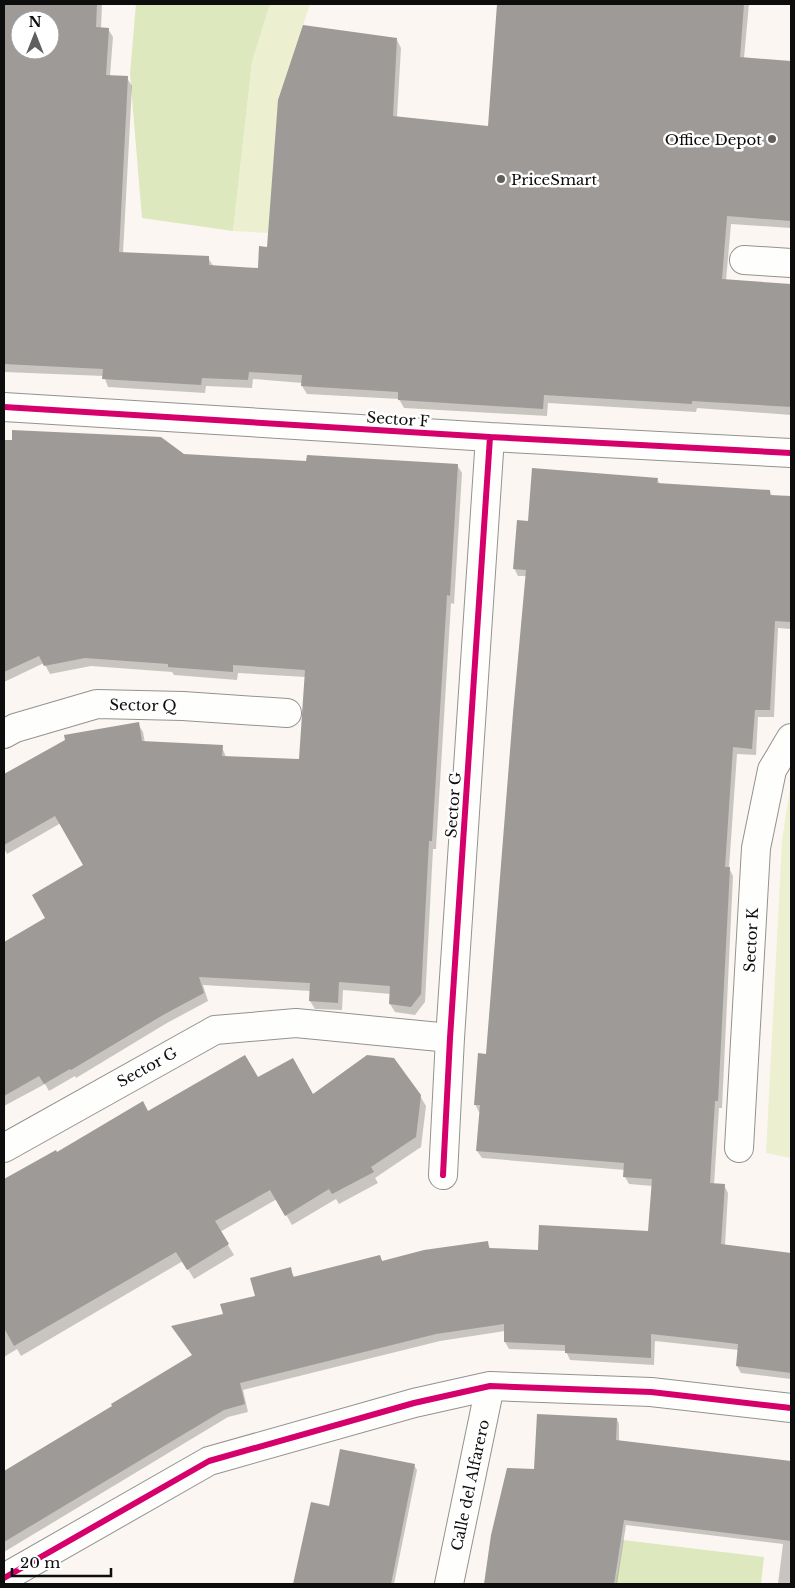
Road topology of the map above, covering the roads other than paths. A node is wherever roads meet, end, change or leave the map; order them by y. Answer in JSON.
{"nodes":[{"id":1,"x":744,"y":260,"type":"dead end"},
{"id":2,"x":791,"y":262,"type":"edge"},
{"id":3,"x":4,"y":407,"type":"edge"},
{"id":4,"x":490,"y":437,"type":"junction"},
{"id":5,"x":791,"y":453,"type":"edge"},
{"id":6,"x":287,"y":713,"type":"dead end"},
{"id":7,"x":4,"y":734,"type":"edge"},
{"id":8,"x":791,"y":738,"type":"edge"},
{"id":9,"x":450,"y":1038,"type":"junction"},
{"id":10,"x":4,"y":1148,"type":"edge"},
{"id":11,"x":740,"y":1148,"type":"dead end"},
{"id":12,"x":443,"y":1175,"type":"dead end"},
{"id":13,"x":490,"y":1386,"type":"junction"},
{"id":14,"x":791,"y":1408,"type":"edge"},
{"id":15,"x":4,"y":1578,"type":"edge"},
{"id":16,"x":449,"y":1584,"type":"edge"}],
"edges":[{"from":1,"to":2,"type":"street"},
{"from":3,"to":4,"type":"street","name":"Sector F"},
{"from":4,"to":5,"type":"street","name":"Sector F"},
{"from":4,"to":9,"type":"street","name":"Sector G"},
{"from":6,"to":7,"type":"street","name":"Sector Q"},
{"from":8,"to":11,"type":"street","name":"Sector K"},
{"from":9,"to":10,"type":"street","name":"Sector G"},
{"from":9,"to":12,"type":"street","name":"Sector G"},
{"from":13,"to":14,"type":"street"},
{"from":13,"to":15,"type":"street"},
{"from":13,"to":16,"type":"street","name":"Calle del Alfarero"}]}
